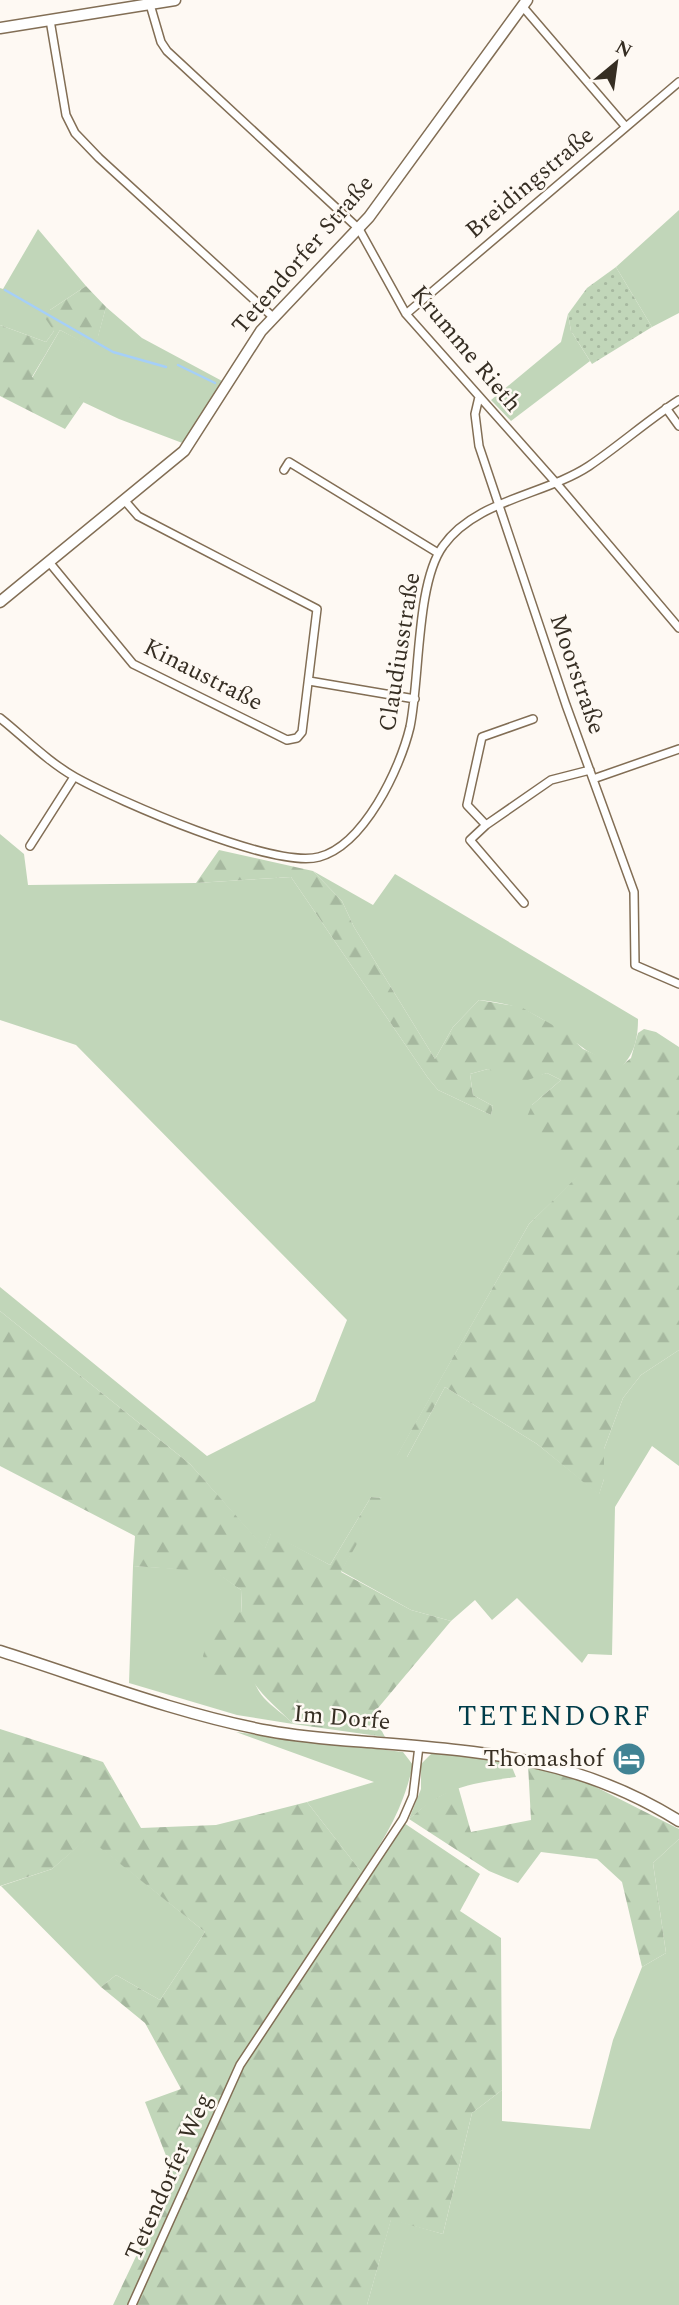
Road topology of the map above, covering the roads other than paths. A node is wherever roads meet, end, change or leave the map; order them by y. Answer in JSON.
{"nodes":[{"id":1,"x":175,"y":0,"type":"edge"},
{"id":2,"x":525,"y":3,"type":"edge"},
{"id":3,"x":150,"y":5,"type":"edge"},
{"id":4,"x":50,"y":20,"type":"junction"},
{"id":5,"x":0,"y":27,"type":"edge"},
{"id":6,"x":679,"y":82,"type":"edge"},
{"id":7,"x":626,"y":127,"type":"junction"},
{"id":8,"x":359,"y":229,"type":"junction"},
{"id":9,"x":406,"y":314,"type":"junction"},
{"id":10,"x":272,"y":317,"type":"junction"},
{"id":11,"x":479,"y":397,"type":"junction"},
{"id":12,"x":679,"y":400,"type":"edge"},
{"id":13,"x":666,"y":408,"type":"junction"},
{"id":14,"x":679,"y":426,"type":"edge"},
{"id":15,"x":284,"y":470,"type":"dead end"},
{"id":16,"x":557,"y":484,"type":"junction"},
{"id":17,"x":125,"y":500,"type":"junction"},
{"id":18,"x":500,"y":506,"type":"junction"},
{"id":19,"x":438,"y":553,"type":"junction"},
{"id":20,"x":49,"y":562,"type":"junction"},
{"id":21,"x":0,"y":601,"type":"edge"},
{"id":22,"x":679,"y":628,"type":"edge"},
{"id":23,"x":309,"y":681,"type":"junction"},
{"id":24,"x":415,"y":699,"type":"junction"},
{"id":25,"x":0,"y":718,"type":"edge"},
{"id":26,"x":533,"y":719,"type":"dead end"},
{"id":27,"x":679,"y":749,"type":"edge"},
{"id":28,"x":590,"y":770,"type":"junction"},
{"id":29,"x":74,"y":777,"type":"junction"},
{"id":30,"x":593,"y":779,"type":"junction"},
{"id":31,"x":486,"y":825,"type":"junction"},
{"id":32,"x":30,"y":846,"type":"dead end"},
{"id":33,"x":524,"y":903,"type":"dead end"},
{"id":34,"x":679,"y":984,"type":"edge"},
{"id":35,"x":0,"y":1651,"type":"edge"},
{"id":36,"x":419,"y":1746,"type":"junction"},
{"id":37,"x":679,"y":1821,"type":"edge"},
{"id":38,"x":132,"y":2305,"type":"edge"}],
"edges":[{"from":1,"to":3,"type":"street"},
{"from":2,"to":7,"type":"street"},
{"from":2,"to":8,"type":"street","name":"Tetendorfer Straße"},
{"from":3,"to":4,"type":"street"},
{"from":3,"to":8,"type":"street","name":"Krumme Rieth"},
{"from":4,"to":5,"type":"street"},
{"from":4,"to":10,"type":"street"},
{"from":6,"to":7,"type":"street","name":"Breidingstraße"},
{"from":7,"to":9,"type":"street","name":"Breidingstraße"},
{"from":8,"to":9,"type":"street","name":"Krumme Rieth"},
{"from":8,"to":10,"type":"street","name":"Tetendorfer Straße"},
{"from":9,"to":11,"type":"street","name":"Krumme Rieth"},
{"from":10,"to":17,"type":"street","name":"Tetendorfer Straße"},
{"from":11,"to":16,"type":"street","name":"Krumme Rieth"},
{"from":11,"to":18,"type":"street","name":"Moorstraße"},
{"from":12,"to":13,"type":"street","name":"Claudiusstraße"},
{"from":13,"to":14,"type":"street"},
{"from":13,"to":16,"type":"street","name":"Claudiusstraße"},
{"from":15,"to":19,"type":"street"},
{"from":16,"to":18,"type":"street","name":"Claudiusstraße"},
{"from":16,"to":22,"type":"street","name":"Krumme Rieth"},
{"from":17,"to":20,"type":"street","name":"Tetendorfer Straße"},
{"from":17,"to":23,"type":"street"},
{"from":18,"to":19,"type":"street","name":"Claudiusstraße"},
{"from":18,"to":28,"type":"street","name":"Moorstraße"},
{"from":19,"to":24,"type":"street","name":"Claudiusstraße"},
{"from":20,"to":21,"type":"street","name":"Tetendorfer Straße"},
{"from":20,"to":23,"type":"street","name":"Kinaustraße"},
{"from":23,"to":24,"type":"street"},
{"from":24,"to":29,"type":"street","name":"Claudiusstraße"},
{"from":25,"to":29,"type":"street","name":"Claudiusstraße"},
{"from":26,"to":31,"type":"street"},
{"from":27,"to":30,"type":"street"},
{"from":28,"to":30,"type":"street","name":"Moorstraße"},
{"from":28,"to":31,"type":"street"},
{"from":29,"to":32,"type":"street"},
{"from":30,"to":34,"type":"street","name":"Moorstraße"},
{"from":31,"to":33,"type":"street"},
{"from":35,"to":36,"type":"street","name":"Im Dorfe"},
{"from":36,"to":37,"type":"street","name":"Im Dorfe"},
{"from":36,"to":38,"type":"street","name":"Tetendorfer Weg"}]}
